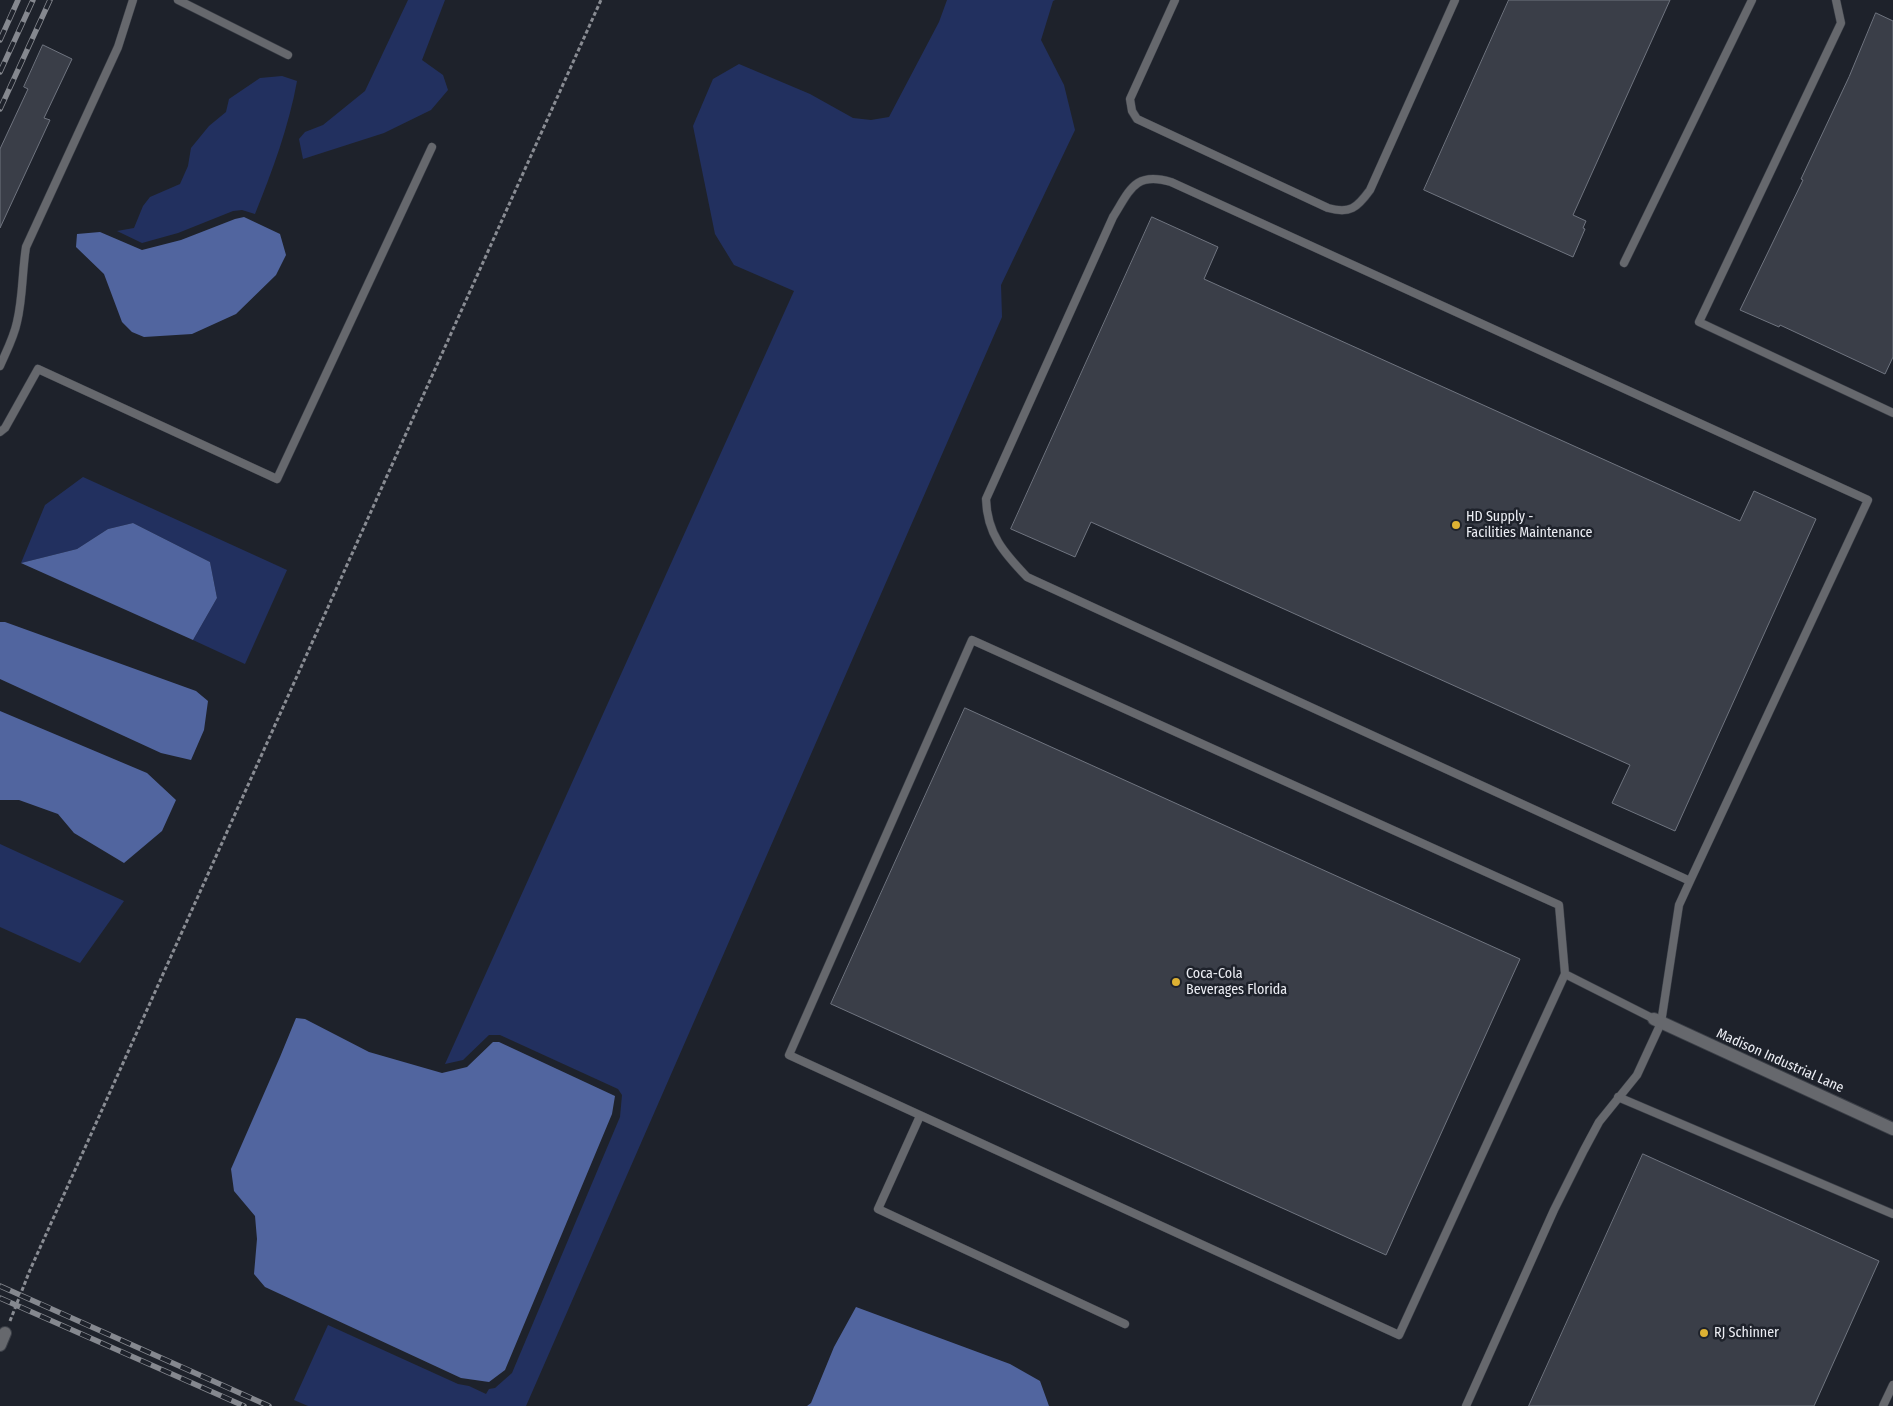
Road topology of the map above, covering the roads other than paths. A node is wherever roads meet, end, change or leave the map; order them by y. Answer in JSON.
{"nodes":[{"id":1,"x":133,"y":0,"type":"edge"},
{"id":2,"x":178,"y":0,"type":"edge"},
{"id":3,"x":1175,"y":0,"type":"edge"},
{"id":4,"x":1455,"y":0,"type":"edge"},
{"id":5,"x":1752,"y":0,"type":"edge"},
{"id":6,"x":1836,"y":0,"type":"edge"},
{"id":7,"x":288,"y":55,"type":"dead end"},
{"id":8,"x":432,"y":148,"type":"dead end"},
{"id":9,"x":1624,"y":264,"type":"dead end"},
{"id":10,"x":0,"y":366,"type":"edge"},
{"id":11,"x":1893,"y":413,"type":"edge"},
{"id":12,"x":0,"y":432,"type":"edge"},
{"id":13,"x":1690,"y":881,"type":"junction"},
{"id":14,"x":1566,"y":974,"type":"junction"},
{"id":15,"x":1658,"y":1021,"type":"junction"},
{"id":16,"x":1618,"y":1097,"type":"junction"},
{"id":17,"x":920,"y":1116,"type":"junction"},
{"id":18,"x":1893,"y":1129,"type":"edge"},
{"id":19,"x":1893,"y":1214,"type":"edge"},
{"id":20,"x":1125,"y":1324,"type":"dead end"},
{"id":21,"x":1893,"y":1385,"type":"edge"},
{"id":22,"x":1466,"y":1406,"type":"edge"},
{"id":23,"x":1883,"y":1406,"type":"edge"}],
"edges":[{"from":1,"to":10,"type":"lane"},
{"from":2,"to":7,"type":"lane"},
{"from":3,"to":4,"type":"lane"},
{"from":5,"to":9,"type":"lane"},
{"from":6,"to":11,"type":"lane"},
{"from":8,"to":12,"type":"lane"},
{"from":13,"to":13,"type":"lane"},
{"from":13,"to":15,"type":"lane"},
{"from":14,"to":15,"type":"lane"},
{"from":14,"to":17,"type":"lane"},
{"from":14,"to":17,"type":"lane"},
{"from":15,"to":16,"type":"lane"},
{"from":15,"to":18,"type":"street","name":"Madison Industrial Lane"},
{"from":16,"to":19,"type":"lane"},
{"from":16,"to":22,"type":"lane"},
{"from":17,"to":20,"type":"lane"},
{"from":21,"to":23,"type":"lane"}]}
